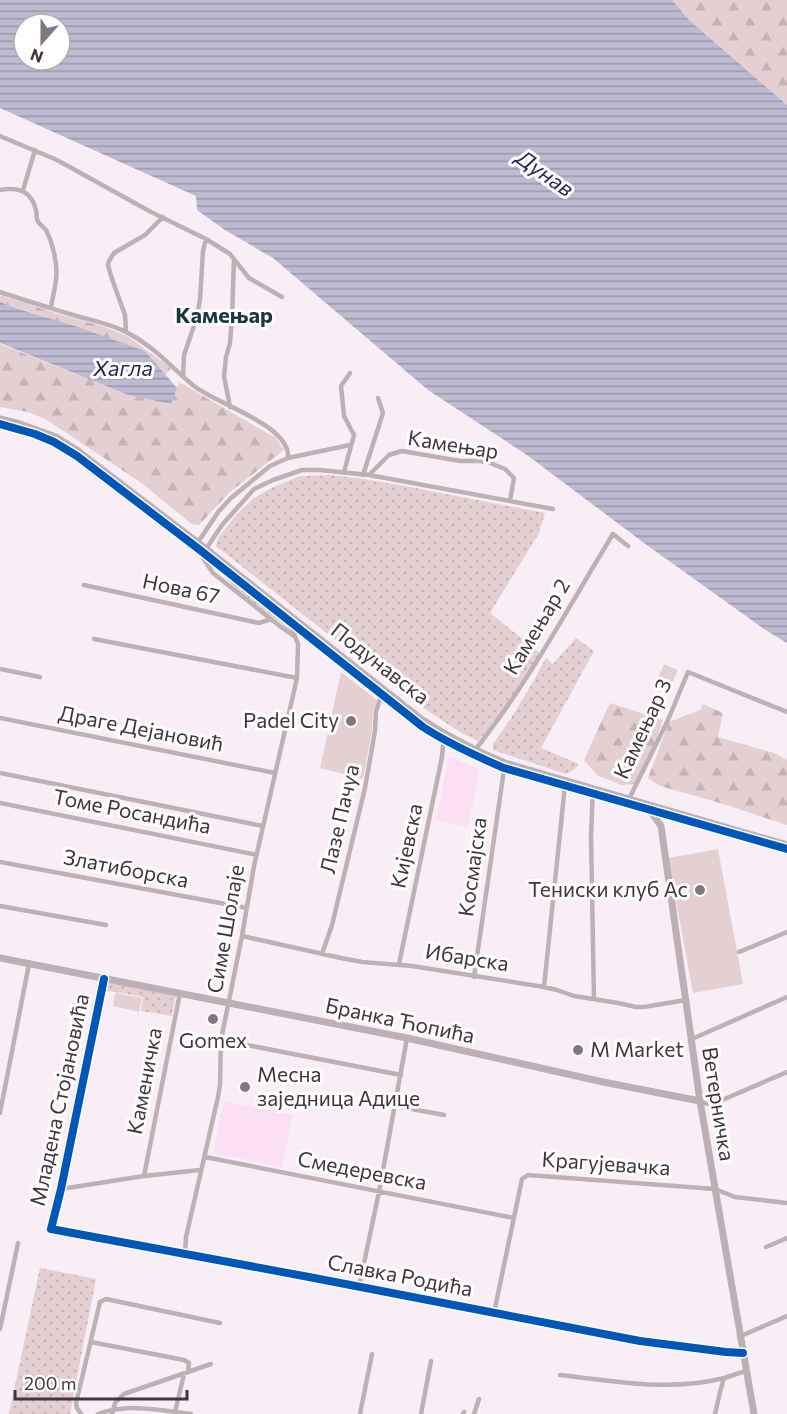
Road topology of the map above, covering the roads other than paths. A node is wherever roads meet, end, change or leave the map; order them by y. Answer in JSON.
{"nodes":[{"id":1,"x":0,"y":136,"type":"edge"},
{"id":2,"x":35,"y":150,"type":"junction"},
{"id":3,"x":0,"y":190,"type":"edge"},
{"id":4,"x":23,"y":190,"type":"junction"},
{"id":5,"x":163,"y":217,"type":"junction"},
{"id":6,"x":206,"y":239,"type":"junction"},
{"id":7,"x":234,"y":259,"type":"junction"},
{"id":8,"x":0,"y":292,"type":"edge"},
{"id":9,"x":282,"y":297,"type":"dead end"},
{"id":10,"x":51,"y":308,"type":"junction"},
{"id":11,"x":126,"y":332,"type":"junction"},
{"id":12,"x":350,"y":373,"type":"dead end"},
{"id":13,"x":183,"y":376,"type":"junction"},
{"id":14,"x":378,"y":398,"type":"dead end"},
{"id":15,"x":230,"y":407,"type":"junction"},
{"id":16,"x":0,"y":419,"type":"edge"},
{"id":17,"x":350,"y":445,"type":"junction"},
{"id":18,"x":288,"y":458,"type":"junction"},
{"id":19,"x":344,"y":472,"type":"junction"},
{"id":20,"x":366,"y":475,"type":"junction"},
{"id":21,"x":510,"y":501,"type":"junction"},
{"id":22,"x":553,"y":509,"type":"dead end"},
{"id":23,"x":202,"y":545,"type":"junction"},
{"id":24,"x":628,"y":546,"type":"dead end"},
{"id":25,"x":84,"y":585,"type":"dead end"},
{"id":26,"x":286,"y":613,"type":"junction"},
{"id":27,"x":271,"y":620,"type":"junction"},
{"id":28,"x":294,"y":636,"type":"junction"},
{"id":29,"x":94,"y":639,"type":"dead end"},
{"id":30,"x":0,"y":669,"type":"edge"},
{"id":31,"x":40,"y":676,"type":"dead end"},
{"id":32,"x":297,"y":678,"type":"junction"},
{"id":33,"x":383,"y":690,"type":"junction"},
{"id":34,"x":787,"y":712,"type":"edge"},
{"id":35,"x":0,"y":718,"type":"edge"},
{"id":36,"x":444,"y":734,"type":"junction"},
{"id":37,"x":475,"y":750,"type":"junction"},
{"id":38,"x":505,"y":763,"type":"junction"},
{"id":39,"x":0,"y":773,"type":"edge"},
{"id":40,"x":275,"y":773,"type":"junction"},
{"id":41,"x":564,"y":780,"type":"junction"},
{"id":42,"x":592,"y":788,"type":"junction"},
{"id":43,"x":629,"y":799,"type":"junction"},
{"id":44,"x":0,"y":803,"type":"edge"},
{"id":45,"x":645,"y":803,"type":"junction"},
{"id":46,"x":263,"y":826,"type":"junction"},
{"id":47,"x":787,"y":845,"type":"edge"},
{"id":48,"x":257,"y":855,"type":"junction"},
{"id":49,"x":0,"y":862,"type":"edge"},
{"id":50,"x":0,"y":906,"type":"edge"},
{"id":51,"x":247,"y":908,"type":"junction"},
{"id":52,"x":106,"y":925,"type":"dead end"},
{"id":53,"x":787,"y":932,"type":"edge"},
{"id":54,"x":242,"y":936,"type":"junction"},
{"id":55,"x":739,"y":952,"type":"dead end"},
{"id":56,"x":322,"y":954,"type":"junction"},
{"id":57,"x":0,"y":958,"type":"edge"},
{"id":58,"x":29,"y":964,"type":"junction"},
{"id":59,"x":399,"y":964,"type":"junction"},
{"id":60,"x":474,"y":976,"type":"junction"},
{"id":61,"x":104,"y":979,"type":"junction"},
{"id":62,"x":544,"y":987,"type":"junction"},
{"id":63,"x":180,"y":993,"type":"junction"},
{"id":64,"x":787,"y":997,"type":"edge"},
{"id":65,"x":594,"y":999,"type":"junction"},
{"id":66,"x":686,"y":1000,"type":"junction"},
{"id":67,"x":229,"y":1003,"type":"junction"},
{"id":68,"x":407,"y":1038,"type":"junction"},
{"id":69,"x":221,"y":1040,"type":"junction"},
{"id":70,"x":692,"y":1040,"type":"junction"},
{"id":71,"x":787,"y":1072,"type":"edge"},
{"id":72,"x":401,"y":1075,"type":"junction"},
{"id":73,"x":700,"y":1101,"type":"junction"},
{"id":74,"x":396,"y":1106,"type":"junction"},
{"id":75,"x":0,"y":1113,"type":"edge"},
{"id":76,"x":444,"y":1115,"type":"dead end"},
{"id":77,"x":205,"y":1157,"type":"junction"},
{"id":78,"x":200,"y":1170,"type":"junction"},
{"id":79,"x":144,"y":1176,"type":"junction"},
{"id":80,"x":61,"y":1189,"type":"junction"},
{"id":81,"x":715,"y":1189,"type":"junction"},
{"id":82,"x":379,"y":1192,"type":"junction"},
{"id":83,"x":787,"y":1203,"type":"edge"},
{"id":84,"x":514,"y":1218,"type":"junction"},
{"id":85,"x":51,"y":1229,"type":"joint"},
{"id":86,"x":787,"y":1238,"type":"edge"},
{"id":87,"x":18,"y":1243,"type":"dead end"},
{"id":88,"x":766,"y":1247,"type":"dead end"},
{"id":89,"x":185,"y":1254,"type":"junction"},
{"id":90,"x":359,"y":1287,"type":"junction"},
{"id":91,"x":494,"y":1313,"type":"junction"},
{"id":92,"x":787,"y":1316,"type":"edge"},
{"id":93,"x":220,"y":1323,"type":"dead end"},
{"id":94,"x":0,"y":1329,"type":"edge"},
{"id":95,"x":741,"y":1336,"type":"junction"},
{"id":96,"x":91,"y":1342,"type":"junction"},
{"id":97,"x":743,"y":1353,"type":"junction"},
{"id":98,"x":372,"y":1354,"type":"dead end"},
{"id":99,"x":431,"y":1361,"type":"dead end"},
{"id":100,"x":211,"y":1364,"type":"dead end"},
{"id":101,"x":746,"y":1371,"type":"junction"},
{"id":102,"x":186,"y":1373,"type":"junction"},
{"id":103,"x":560,"y":1375,"type":"dead end"},
{"id":104,"x":724,"y":1378,"type":"junction"},
{"id":105,"x":479,"y":1400,"type":"dead end"},
{"id":106,"x":113,"y":1412,"type":"edge"},
{"id":107,"x":175,"y":1412,"type":"junction"},
{"id":108,"x":81,"y":1414,"type":"edge"},
{"id":109,"x":98,"y":1414,"type":"edge"},
{"id":110,"x":191,"y":1414,"type":"edge"},
{"id":111,"x":360,"y":1414,"type":"edge"},
{"id":112,"x":421,"y":1414,"type":"edge"},
{"id":113,"x":474,"y":1414,"type":"edge"},
{"id":114,"x":715,"y":1414,"type":"edge"},
{"id":115,"x":754,"y":1414,"type":"edge"}],
"edges":[{"from":1,"to":2,"type":"street"},
{"from":2,"to":4,"type":"street"},
{"from":2,"to":5,"type":"street"},
{"from":3,"to":4,"type":"street"},
{"from":4,"to":10,"type":"street"},
{"from":5,"to":6,"type":"street"},
{"from":5,"to":11,"type":"street"},
{"from":6,"to":7,"type":"street"},
{"from":6,"to":13,"type":"street"},
{"from":7,"to":9,"type":"street"},
{"from":7,"to":15,"type":"street"},
{"from":8,"to":10,"type":"street"},
{"from":10,"to":11,"type":"street"},
{"from":11,"to":13,"type":"street"},
{"from":12,"to":17,"type":"street"},
{"from":13,"to":15,"type":"street"},
{"from":14,"to":20,"type":"street","name":"Камењар"},
{"from":15,"to":18,"type":"street"},
{"from":16,"to":23,"type":"street","name":"Подунавска"},
{"from":17,"to":18,"type":"street"},
{"from":17,"to":19,"type":"street"},
{"from":18,"to":23,"type":"street"},
{"from":19,"to":20,"type":"street","name":"Камењар"},
{"from":19,"to":23,"type":"street","name":"Камењар"},
{"from":20,"to":21,"type":"street","name":"Камењар"},
{"from":20,"to":21,"type":"street","name":"Камењар"},
{"from":21,"to":22,"type":"street","name":"Камењар"},
{"from":23,"to":26,"type":"street","name":"Подунавска"},
{"from":23,"to":27,"type":"street","name":"Нова 67"},
{"from":24,"to":37,"type":"street","name":"Камењар 2"},
{"from":25,"to":27,"type":"street","name":"Нова 67"},
{"from":26,"to":28,"type":"street","name":"Симе Шолаје"},
{"from":26,"to":33,"type":"street","name":"Подунавска"},
{"from":27,"to":28,"type":"street","name":"Нова 67"},
{"from":28,"to":32,"type":"street","name":"Симе Шолаје"},
{"from":29,"to":32,"type":"street"},
{"from":30,"to":31,"type":"street"},
{"from":32,"to":40,"type":"street","name":"Симе Шолаје"},
{"from":33,"to":36,"type":"street","name":"Подунавска"},
{"from":33,"to":56,"type":"street","name":"Лазе Пачуа"},
{"from":34,"to":43,"type":"street","name":"Камењар 3"},
{"from":35,"to":40,"type":"street","name":"Драге Дејановић"},
{"from":36,"to":37,"type":"street","name":"Подунавска"},
{"from":36,"to":59,"type":"street","name":"Кијевска"},
{"from":37,"to":38,"type":"street","name":"Подунавска"},
{"from":38,"to":41,"type":"street","name":"Подунавска"},
{"from":38,"to":60,"type":"street","name":"Космајска"},
{"from":39,"to":46,"type":"street"},
{"from":40,"to":46,"type":"street","name":"Симе Шолаје"},
{"from":41,"to":42,"type":"street","name":"Подунавска"},
{"from":41,"to":62,"type":"street"},
{"from":42,"to":43,"type":"street","name":"Подунавска"},
{"from":42,"to":65,"type":"street"},
{"from":43,"to":45,"type":"street","name":"Подунавска"},
{"from":44,"to":48,"type":"street","name":"Томе Росандића"},
{"from":45,"to":47,"type":"street","name":"Подунавска"},
{"from":45,"to":66,"type":"street","name":"Ветерничка"},
{"from":46,"to":48,"type":"street","name":"Симе Шолаје"},
{"from":48,"to":51,"type":"street","name":"Симе Шолаје"},
{"from":49,"to":51,"type":"street","name":"Златиборска"},
{"from":50,"to":52,"type":"street"},
{"from":51,"to":54,"type":"street","name":"Симе Шолаје"},
{"from":53,"to":55,"type":"street"},
{"from":54,"to":56,"type":"street","name":"Ибарска"},
{"from":54,"to":67,"type":"street","name":"Симе Шолаје"},
{"from":56,"to":59,"type":"street","name":"Ибарска"},
{"from":57,"to":58,"type":"street","name":"Бранка Ћопића"},
{"from":58,"to":61,"type":"street","name":"Бранка Ћопића"},
{"from":58,"to":75,"type":"street"},
{"from":59,"to":60,"type":"street","name":"Ибарска"},
{"from":60,"to":62,"type":"street","name":"Ибарска"},
{"from":61,"to":63,"type":"street","name":"Бранка Ћопића"},
{"from":61,"to":80,"type":"street","name":"Младена Стојановића"},
{"from":62,"to":65,"type":"street","name":"Ибарска"},
{"from":63,"to":67,"type":"street","name":"Бранка Ћопића"},
{"from":63,"to":79,"type":"street","name":"Каменичка"},
{"from":64,"to":70,"type":"street"},
{"from":65,"to":66,"type":"street","name":"Ибарска"},
{"from":66,"to":70,"type":"street","name":"Ветерничка"},
{"from":67,"to":68,"type":"street","name":"Бранка Ћопића"},
{"from":67,"to":69,"type":"street","name":"Симе Шолаје"},
{"from":68,"to":72,"type":"street"},
{"from":68,"to":73,"type":"street","name":"Бранка Ћопића"},
{"from":69,"to":72,"type":"street"},
{"from":69,"to":77,"type":"street","name":"Симе Шолаје"},
{"from":70,"to":73,"type":"street","name":"Ветерничка"},
{"from":71,"to":73,"type":"street","name":"Бранка Ћопића"},
{"from":72,"to":74,"type":"street"},
{"from":73,"to":81,"type":"street","name":"Ветерничка"},
{"from":74,"to":76,"type":"street"},
{"from":74,"to":82,"type":"street"},
{"from":77,"to":78,"type":"street","name":"Симе Шолаје"},
{"from":77,"to":82,"type":"street","name":"Смедеревска"},
{"from":78,"to":79,"type":"street"},
{"from":78,"to":89,"type":"street","name":"Симе Шолаје"},
{"from":79,"to":80,"type":"street"},
{"from":80,"to":85,"type":"street","name":"Младена Стојановића"},
{"from":81,"to":83,"type":"street","name":"Крагујевачка"},
{"from":81,"to":84,"type":"street","name":"Крагујевачка"},
{"from":81,"to":95,"type":"street","name":"Ветерничка"},
{"from":82,"to":84,"type":"street","name":"Смедеревска"},
{"from":82,"to":90,"type":"street"},
{"from":84,"to":91,"type":"street","name":"Крагујевачка"},
{"from":85,"to":89,"type":"street","name":"Славка Родића"},
{"from":86,"to":88,"type":"street"},
{"from":87,"to":94,"type":"street"},
{"from":89,"to":90,"type":"street","name":"Славка Родића"},
{"from":90,"to":91,"type":"street","name":"Славка Родића"},
{"from":91,"to":97,"type":"street","name":"Славка Родића"},
{"from":92,"to":95,"type":"street"},
{"from":93,"to":96,"type":"street"},
{"from":95,"to":97,"type":"street","name":"Ветерничка"},
{"from":96,"to":102,"type":"street"},
{"from":96,"to":108,"type":"street"},
{"from":97,"to":101,"type":"street","name":"Ветерничка"},
{"from":98,"to":111,"type":"street"},
{"from":99,"to":112,"type":"street"},
{"from":100,"to":102,"type":"street"},
{"from":101,"to":104,"type":"street"},
{"from":101,"to":115,"type":"street","name":"Ветерничка"},
{"from":102,"to":106,"type":"street"},
{"from":102,"to":107,"type":"street"},
{"from":103,"to":104,"type":"street"},
{"from":104,"to":114,"type":"street"},
{"from":105,"to":113,"type":"street"},
{"from":106,"to":107,"type":"street"},
{"from":106,"to":109,"type":"street"},
{"from":107,"to":110,"type":"street"}]}
